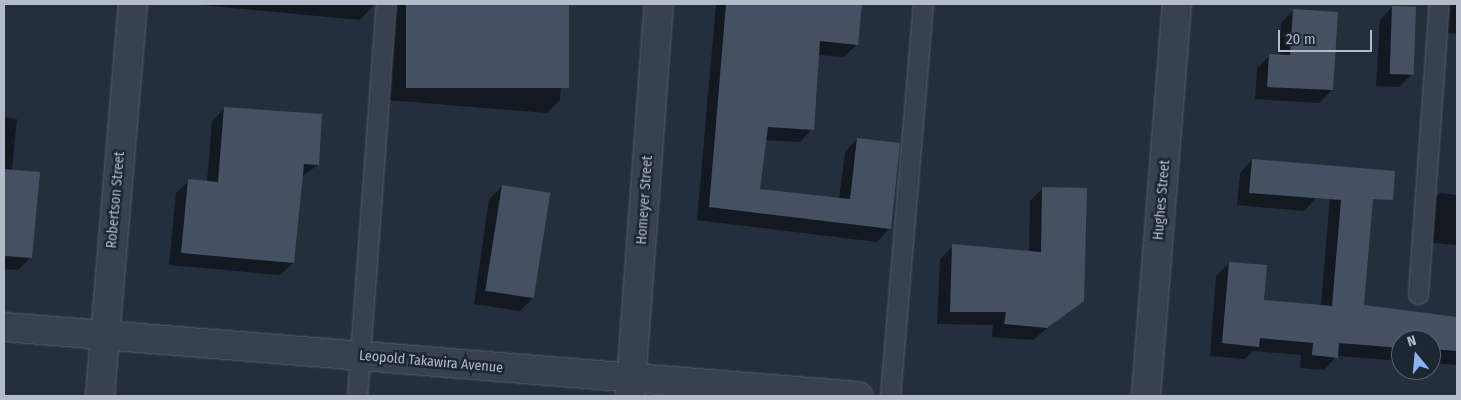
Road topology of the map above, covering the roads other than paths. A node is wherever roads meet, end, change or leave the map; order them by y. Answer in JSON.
{"nodes":[{"id":1,"x":133,"y":4,"type":"edge"},
{"id":2,"x":386,"y":4,"type":"edge"},
{"id":3,"x":659,"y":4,"type":"edge"},
{"id":4,"x":923,"y":4,"type":"edge"},
{"id":5,"x":1177,"y":4,"type":"edge"},
{"id":6,"x":1439,"y":4,"type":"edge"},
{"id":7,"x":1418,"y":294,"type":"dead end"},
{"id":8,"x":4,"y":327,"type":"edge"},
{"id":9,"x":105,"y":335,"type":"junction"},
{"id":10,"x":360,"y":356,"type":"junction"},
{"id":11,"x":631,"y":387,"type":"edge"},
{"id":12,"x":100,"y":396,"type":"edge"},
{"id":13,"x":358,"y":396,"type":"edge"},
{"id":14,"x":858,"y":396,"type":"edge"},
{"id":15,"x":890,"y":396,"type":"edge"},
{"id":16,"x":1146,"y":396,"type":"edge"}],
"edges":[{"from":1,"to":9,"type":"street","name":"Robertson Street"},
{"from":2,"to":10,"type":"lane"},
{"from":3,"to":11,"type":"street","name":"Homeyer Street"},
{"from":4,"to":15,"type":"lane"},
{"from":5,"to":16,"type":"street","name":"Hughes Street"},
{"from":6,"to":7,"type":"lane"},
{"from":8,"to":9,"type":"street","name":"Leopold Takawira Avenue"},
{"from":9,"to":10,"type":"street","name":"Leopold Takawira Avenue"},
{"from":9,"to":12,"type":"street","name":"Robertson Street"},
{"from":10,"to":11,"type":"street","name":"Leopold Takawira Avenue"},
{"from":10,"to":13,"type":"lane"},
{"from":11,"to":14,"type":"street","name":"Leopold Takawira Avenue"}]}
